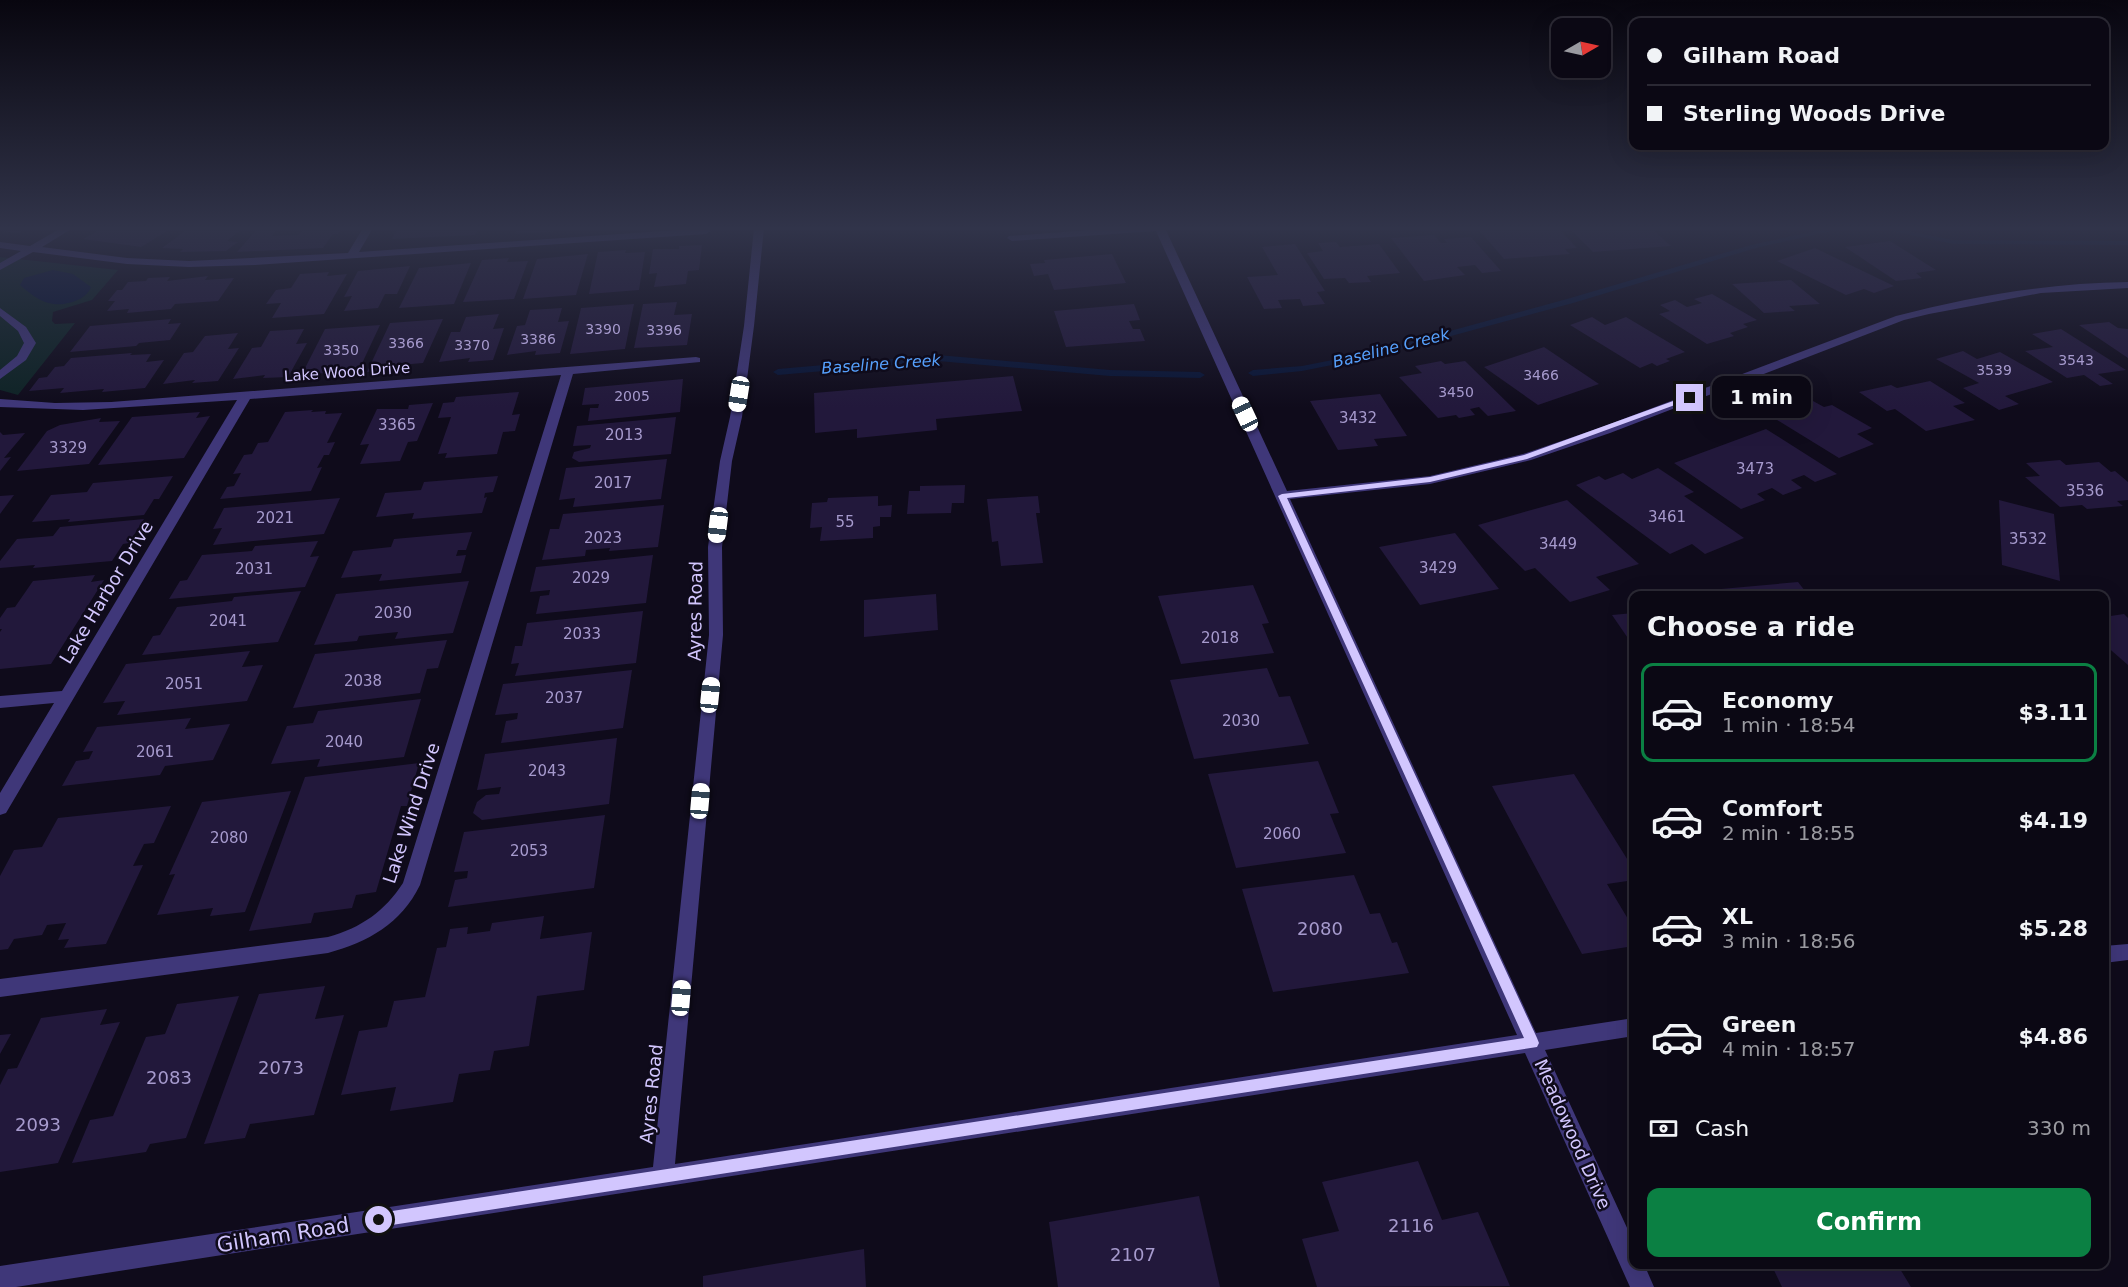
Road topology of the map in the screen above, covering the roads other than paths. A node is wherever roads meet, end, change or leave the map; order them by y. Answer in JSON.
{"nodes":[{"id":1,"x":753,"y":288,"type":"edge"},
{"id":2,"x":1187,"y":288,"type":"edge"},
{"id":3,"x":2078,"y":288,"type":"edge"},
{"id":4,"x":0,"y":311,"type":"edge"},
{"id":5,"x":696,"y":360,"type":"dead end"},
{"id":6,"x":568,"y":370,"type":"junction"},
{"id":7,"x":0,"y":376,"type":"edge"},
{"id":8,"x":246,"y":395,"type":"junction"},
{"id":9,"x":0,"y":404,"type":"edge"},
{"id":10,"x":1282,"y":496,"type":"junction"},
{"id":11,"x":67,"y":696,"type":"junction"},
{"id":12,"x":0,"y":702,"type":"edge"},
{"id":13,"x":0,"y":808,"type":"edge"},
{"id":14,"x":2128,"y":952,"type":"edge"},
{"id":15,"x":2109,"y":954,"type":"edge"},
{"id":16,"x":0,"y":988,"type":"edge"},
{"id":17,"x":1629,"y":1028,"type":"edge"},
{"id":18,"x":1533,"y":1043,"type":"junction"},
{"id":19,"x":663,"y":1176,"type":"junction"},
{"id":20,"x":1629,"y":1258,"type":"edge"},
{"id":21,"x":1634,"y":1269,"type":"edge"},
{"id":22,"x":0,"y":1278,"type":"edge"},
{"id":23,"x":1642,"y":1287,"type":"edge"}],
"edges":[{"from":1,"to":19,"type":"street","name":"Ayres Road"},
{"from":2,"to":10,"type":"street","name":"Meadowood Drive"},
{"from":3,"to":10,"type":"street"},
{"from":4,"to":7,"type":"street"},
{"from":5,"to":6,"type":"street","name":"Lake Wood Drive"},
{"from":6,"to":8,"type":"street","name":"Lake Wood Drive"},
{"from":6,"to":16,"type":"street","name":"Lake Wind Drive"},
{"from":8,"to":9,"type":"street","name":"Lake Wood Drive"},
{"from":8,"to":11,"type":"street","name":"Lake Harbor Drive"},
{"from":10,"to":18,"type":"street","name":"Meadowood Drive"},
{"from":11,"to":12,"type":"street"},
{"from":11,"to":13,"type":"street","name":"Lake Harbor Drive"},
{"from":14,"to":15,"type":"street"},
{"from":17,"to":18,"type":"street","name":"Gilham Road"},
{"from":18,"to":19,"type":"street","name":"Gilham Road"},
{"from":18,"to":20,"type":"street","name":"Meadowood Drive"},
{"from":19,"to":22,"type":"street","name":"Gilham Road"},
{"from":21,"to":23,"type":"street","name":"Meadowood Drive"}]}
